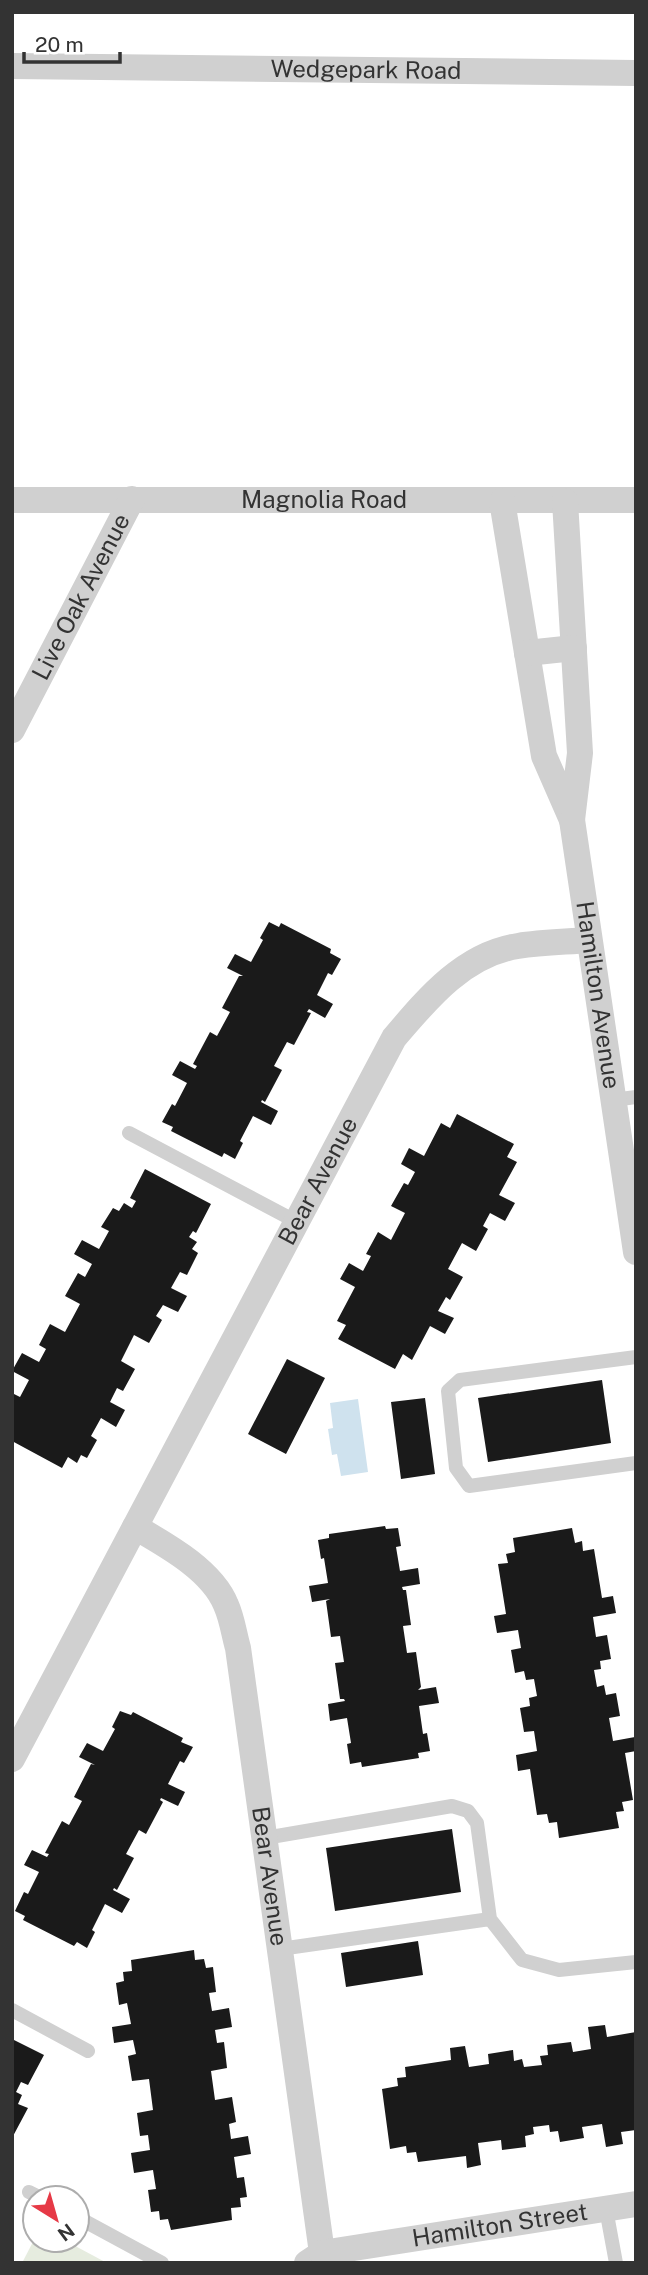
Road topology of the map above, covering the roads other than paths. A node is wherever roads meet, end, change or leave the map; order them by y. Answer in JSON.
{"nodes":[{"id":1,"x":12,"y":66,"type":"edge"},
{"id":2,"x":636,"y":73,"type":"edge"},
{"id":3,"x":132,"y":499,"type":"junction"},
{"id":4,"x":12,"y":500,"type":"edge"},
{"id":5,"x":636,"y":500,"type":"edge"},
{"id":6,"x":502,"y":501,"type":"junction"},
{"id":7,"x":565,"y":501,"type":"junction"},
{"id":8,"x":574,"y":648,"type":"junction"},
{"id":9,"x":527,"y":653,"type":"junction"},
{"id":10,"x":12,"y":730,"type":"edge"},
{"id":11,"x":572,"y":820,"type":"junction"},
{"id":12,"x":589,"y":940,"type":"junction"},
{"id":13,"x":624,"y":1098,"type":"edge"},
{"id":14,"x":129,"y":1133,"type":"dead end"},
{"id":15,"x":297,"y":1222,"type":"junction"},
{"id":16,"x":636,"y":1252,"type":"edge"},
{"id":17,"x":636,"y":1357,"type":"edge"},
{"id":18,"x":636,"y":1463,"type":"edge"},
{"id":19,"x":135,"y":1527,"type":"junction"},
{"id":20,"x":12,"y":1759,"type":"edge"},
{"id":21,"x":265,"y":1838,"type":"junction"},
{"id":22,"x":490,"y":1919,"type":"junction"},
{"id":23,"x":280,"y":1949,"type":"junction"},
{"id":24,"x":636,"y":1962,"type":"edge"},
{"id":25,"x":12,"y":2011,"type":"edge"},
{"id":26,"x":88,"y":2051,"type":"dead end"},
{"id":27,"x":636,"y":2204,"type":"edge"},
{"id":28,"x":606,"y":2209,"type":"junction"},
{"id":29,"x":91,"y":2225,"type":"edge"},
{"id":30,"x":314,"y":2258,"type":"edge"},
{"id":31,"x":162,"y":2263,"type":"edge"},
{"id":32,"x":616,"y":2263,"type":"edge"}],
"edges":[{"from":1,"to":2,"type":"street","name":"Wedgepark Road"},
{"from":3,"to":4,"type":"street","name":"Magnolia Road"},
{"from":3,"to":6,"type":"street","name":"Magnolia Road"},
{"from":3,"to":10,"type":"street","name":"Live Oak Avenue"},
{"from":5,"to":7,"type":"street","name":"Magnolia Road"},
{"from":6,"to":7,"type":"street","name":"Magnolia Road"},
{"from":6,"to":9,"type":"street","name":"Hamilton Avenue"},
{"from":7,"to":8,"type":"street","name":"Hamilton Avenue"},
{"from":8,"to":9,"type":"street"},
{"from":8,"to":11,"type":"street","name":"Hamilton Avenue"},
{"from":9,"to":11,"type":"street","name":"Hamilton Avenue"},
{"from":11,"to":12,"type":"street","name":"Hamilton Avenue"},
{"from":12,"to":13,"type":"street","name":"Hamilton Avenue"},
{"from":12,"to":15,"type":"street","name":"Bear Avenue"},
{"from":13,"to":16,"type":"street","name":"Hamilton Avenue"},
{"from":14,"to":15,"type":"lane"},
{"from":15,"to":19,"type":"street","name":"Bear Avenue"},
{"from":17,"to":18,"type":"lane"},
{"from":19,"to":20,"type":"street","name":"Bear Avenue"},
{"from":19,"to":21,"type":"street","name":"Bear Avenue"},
{"from":21,"to":22,"type":"lane"},
{"from":21,"to":23,"type":"street","name":"Bear Avenue"},
{"from":22,"to":23,"type":"lane"},
{"from":22,"to":24,"type":"lane"},
{"from":23,"to":30,"type":"street","name":"Bear Avenue"},
{"from":25,"to":26,"type":"lane"},
{"from":27,"to":28,"type":"street","name":"Hamilton Street"},
{"from":28,"to":30,"type":"street","name":"Hamilton Street"},
{"from":28,"to":32,"type":"lane"},
{"from":29,"to":31,"type":"lane"}]}
